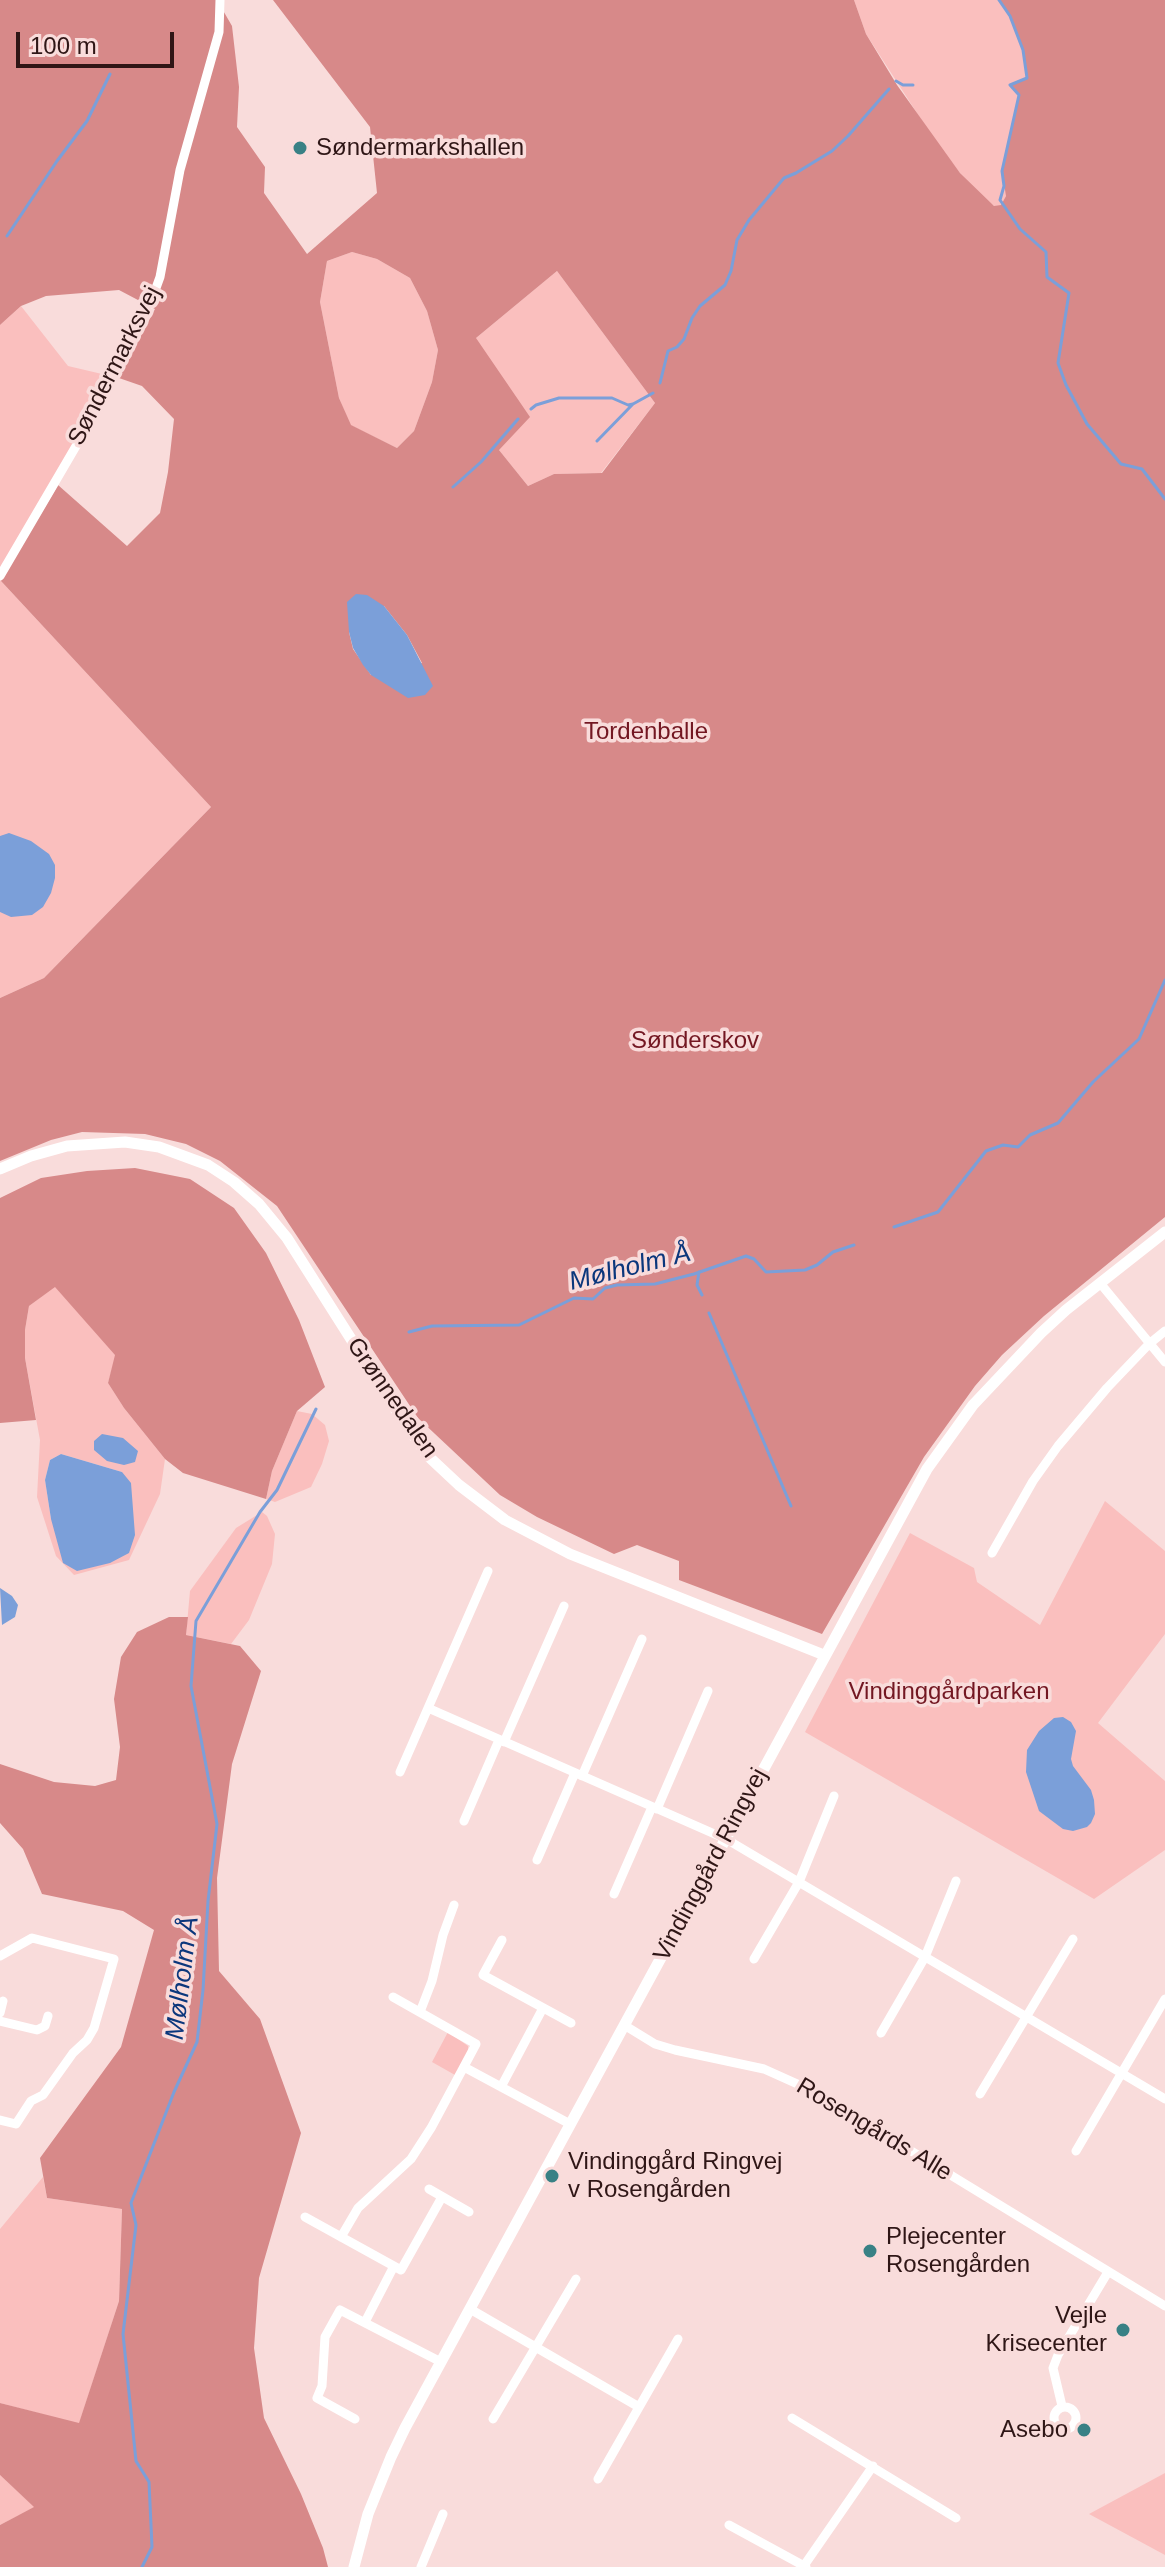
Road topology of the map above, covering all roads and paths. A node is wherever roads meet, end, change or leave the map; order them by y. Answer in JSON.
{"nodes":[{"id":1,"x":220,"y":0,"type":"edge"},
{"id":2,"x":0,"y":576,"type":"edge"},
{"id":3,"x":0,"y":1169,"type":"edge"},
{"id":4,"x":1165,"y":1232,"type":"edge"},
{"id":5,"x":1100,"y":1283,"type":"junction"},
{"id":6,"x":1165,"y":1331,"type":"edge"},
{"id":7,"x":1149,"y":1344,"type":"junction"},
{"id":8,"x":1165,"y":1362,"type":"edge"},
{"id":9,"x":992,"y":1553,"type":"dead end"},
{"id":10,"x":488,"y":1571,"type":"dead end"},
{"id":11,"x":564,"y":1606,"type":"dead end"},
{"id":12,"x":642,"y":1639,"type":"dead end"},
{"id":13,"x":824,"y":1655,"type":"junction"},
{"id":14,"x":708,"y":1691,"type":"dead end"},
{"id":15,"x":428,"y":1708,"type":"junction"},
{"id":16,"x":502,"y":1741,"type":"junction"},
{"id":17,"x":400,"y":1772,"type":"dead end"},
{"id":18,"x":578,"y":1775,"type":"junction"},
{"id":19,"x":834,"y":1796,"type":"dead end"},
{"id":20,"x":654,"y":1808,"type":"junction"},
{"id":21,"x":464,"y":1821,"type":"dead end"},
{"id":22,"x":726,"y":1839,"type":"junction"},
{"id":23,"x":537,"y":1860,"type":"dead end"},
{"id":24,"x":956,"y":1881,"type":"dead end"},
{"id":25,"x":799,"y":1882,"type":"junction"},
{"id":26,"x":614,"y":1894,"type":"dead end"},
{"id":27,"x":454,"y":1905,"type":"dead end"},
{"id":28,"x":1073,"y":1939,"type":"dead end"},
{"id":29,"x":502,"y":1940,"type":"dead end"},
{"id":30,"x":0,"y":1956,"type":"edge"},
{"id":31,"x":925,"y":1957,"type":"junction"},
{"id":32,"x":754,"y":1959,"type":"dead end"},
{"id":33,"x":393,"y":1997,"type":"dead end"},
{"id":34,"x":1165,"y":1999,"type":"edge"},
{"id":35,"x":3,"y":2001,"type":"dead end"},
{"id":36,"x":543,"y":2008,"type":"junction"},
{"id":37,"x":420,"y":2012,"type":"junction"},
{"id":38,"x":0,"y":2013,"type":"edge"},
{"id":39,"x":48,"y":2016,"type":"dead end"},
{"id":40,"x":1026,"y":2016,"type":"junction"},
{"id":41,"x":0,"y":2021,"type":"edge"},
{"id":42,"x":571,"y":2023,"type":"dead end"},
{"id":43,"x":624,"y":2025,"type":"junction"},
{"id":44,"x":881,"y":2033,"type":"dead end"},
{"id":45,"x":464,"y":2067,"type":"junction"},
{"id":46,"x":1121,"y":2073,"type":"junction"},
{"id":47,"x":501,"y":2087,"type":"junction"},
{"id":48,"x":980,"y":2094,"type":"dead end"},
{"id":49,"x":1165,"y":2099,"type":"edge"},
{"id":50,"x":0,"y":2120,"type":"edge"},
{"id":51,"x":570,"y":2124,"type":"junction"},
{"id":52,"x":1076,"y":2151,"type":"dead end"},
{"id":53,"x":429,"y":2189,"type":"dead end"},
{"id":54,"x":442,"y":2197,"type":"junction"},
{"id":55,"x":469,"y":2212,"type":"dead end"},
{"id":56,"x":305,"y":2217,"type":"dead end"},
{"id":57,"x":341,"y":2237,"type":"junction"},
{"id":58,"x":394,"y":2266,"type":"junction"},
{"id":59,"x":1108,"y":2272,"type":"junction"},
{"id":60,"x":576,"y":2279,"type":"dead end"},
{"id":61,"x":1165,"y":2306,"type":"edge"},
{"id":62,"x":470,"y":2309,"type":"junction"},
{"id":63,"x":365,"y":2322,"type":"junction"},
{"id":64,"x":678,"y":2339,"type":"dead end"},
{"id":65,"x":536,"y":2347,"type":"junction"},
{"id":66,"x":441,"y":2362,"type":"junction"},
{"id":67,"x":1062,"y":2406,"type":"dead end"},
{"id":68,"x":639,"y":2407,"type":"junction"},
{"id":69,"x":792,"y":2418,"type":"dead end"},
{"id":70,"x":355,"y":2419,"type":"dead end"},
{"id":71,"x":493,"y":2419,"type":"dead end"},
{"id":72,"x":873,"y":2466,"type":"junction"},
{"id":73,"x":598,"y":2479,"type":"dead end"},
{"id":74,"x":443,"y":2514,"type":"dead end"},
{"id":75,"x":956,"y":2518,"type":"dead end"},
{"id":76,"x":729,"y":2525,"type":"dead end"},
{"id":77,"x":355,"y":2566,"type":"edge"},
{"id":78,"x":421,"y":2567,"type":"edge"},
{"id":79,"x":805,"y":2567,"type":"edge"}],
"edges":[{"from":1,"to":2,"type":"street","name":"Søndermarksvej"},
{"from":3,"to":13,"type":"street","name":"Grønnedalen"},
{"from":4,"to":5,"type":"street","name":"Vindinggård Ringvej"},
{"from":5,"to":7,"type":"street"},
{"from":5,"to":13,"type":"street","name":"Vindinggård Ringvej"},
{"from":6,"to":7,"type":"street"},
{"from":7,"to":8,"type":"street"},
{"from":7,"to":9,"type":"street"},
{"from":10,"to":15,"type":"street"},
{"from":11,"to":16,"type":"street"},
{"from":12,"to":18,"type":"street"},
{"from":13,"to":22,"type":"street","name":"Vindinggård Ringvej"},
{"from":14,"to":20,"type":"street"},
{"from":15,"to":16,"type":"street"},
{"from":15,"to":17,"type":"street"},
{"from":16,"to":18,"type":"street"},
{"from":16,"to":21,"type":"street"},
{"from":18,"to":20,"type":"street"},
{"from":18,"to":23,"type":"street"},
{"from":19,"to":25,"type":"street"},
{"from":20,"to":22,"type":"street"},
{"from":20,"to":26,"type":"street"},
{"from":22,"to":25,"type":"street"},
{"from":22,"to":43,"type":"street","name":"Vindinggård Ringvej"},
{"from":24,"to":31,"type":"street"},
{"from":25,"to":31,"type":"street"},
{"from":25,"to":32,"type":"street"},
{"from":27,"to":37,"type":"street"},
{"from":28,"to":40,"type":"street"},
{"from":29,"to":36,"type":"street"},
{"from":30,"to":50,"type":"street"},
{"from":31,"to":40,"type":"street"},
{"from":31,"to":44,"type":"street"},
{"from":33,"to":37,"type":"street"},
{"from":34,"to":46,"type":"street"},
{"from":35,"to":38,"type":"street"},
{"from":36,"to":42,"type":"street"},
{"from":36,"to":47,"type":"street"},
{"from":37,"to":45,"type":"street"},
{"from":39,"to":41,"type":"street"},
{"from":40,"to":46,"type":"street"},
{"from":40,"to":48,"type":"street"},
{"from":43,"to":51,"type":"street","name":"Vindinggård Ringvej"},
{"from":43,"to":59,"type":"street","name":"Rosengårds Alle"},
{"from":45,"to":47,"type":"street"},
{"from":45,"to":57,"type":"street"},
{"from":46,"to":49,"type":"street"},
{"from":46,"to":52,"type":"street"},
{"from":47,"to":51,"type":"street"},
{"from":51,"to":62,"type":"street","name":"Vindinggård Ringvej"},
{"from":53,"to":54,"type":"street"},
{"from":54,"to":55,"type":"street"},
{"from":54,"to":58,"type":"street"},
{"from":56,"to":57,"type":"street"},
{"from":57,"to":58,"type":"street"},
{"from":58,"to":63,"type":"street"},
{"from":59,"to":61,"type":"street","name":"Rosengårds Alle"},
{"from":59,"to":67,"type":"street"},
{"from":60,"to":65,"type":"street"},
{"from":62,"to":65,"type":"street"},
{"from":62,"to":66,"type":"street","name":"Vindinggård Ringvej"},
{"from":63,"to":66,"type":"street"},
{"from":63,"to":70,"type":"street"},
{"from":64,"to":68,"type":"street"},
{"from":65,"to":68,"type":"street"},
{"from":65,"to":71,"type":"street"},
{"from":66,"to":77,"type":"street","name":"Vindinggård Ringvej"},
{"from":68,"to":73,"type":"street"},
{"from":69,"to":72,"type":"street"},
{"from":72,"to":75,"type":"street"},
{"from":72,"to":79,"type":"street"},
{"from":74,"to":78,"type":"street"},
{"from":76,"to":79,"type":"street"}]}
